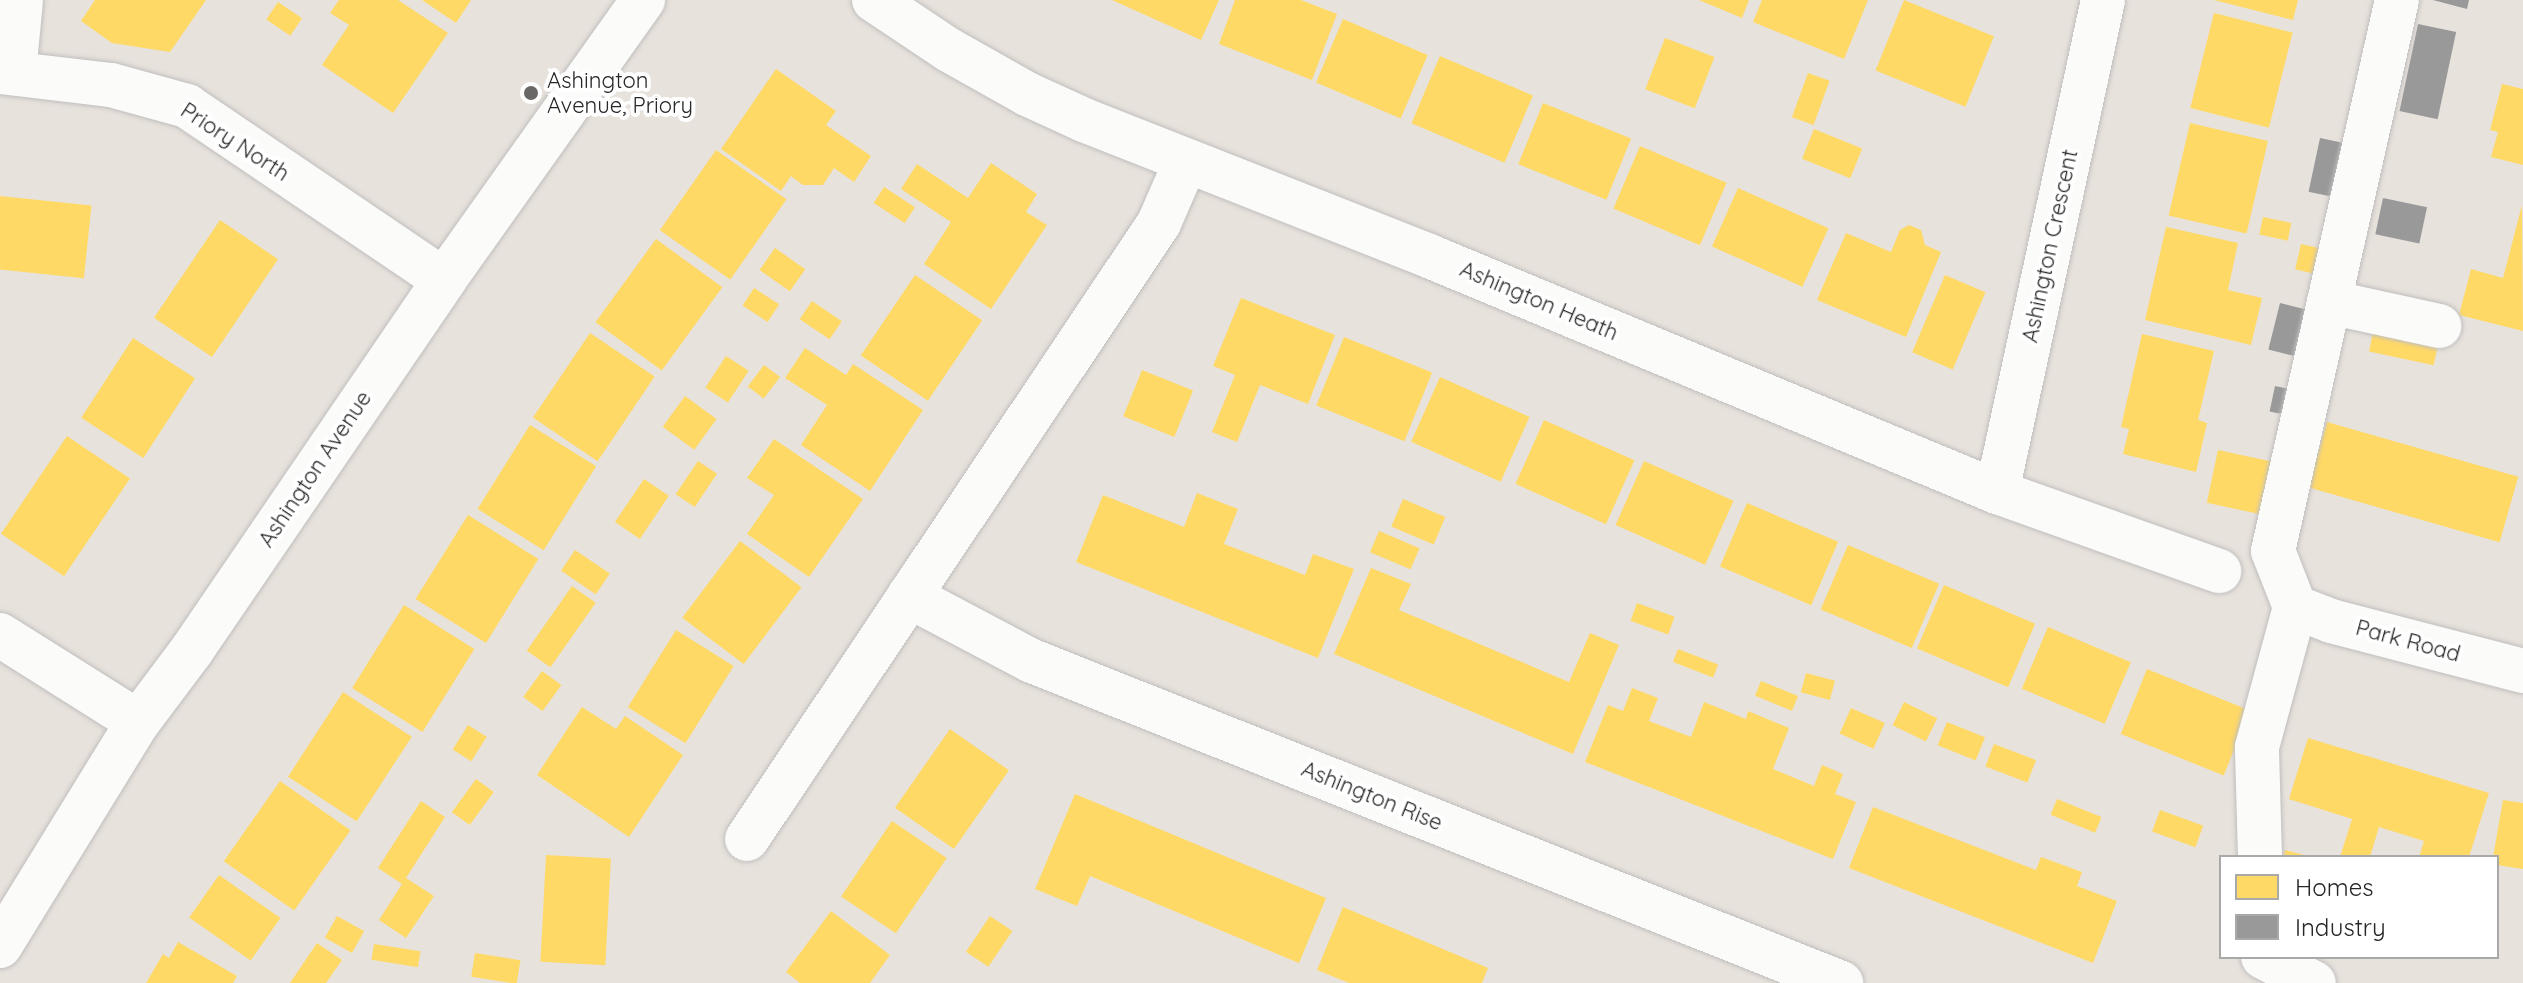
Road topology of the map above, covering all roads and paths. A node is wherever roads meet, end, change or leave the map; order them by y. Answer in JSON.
{"nodes":[{"id":1,"x":21,"y":0,"type":"edge"},
{"id":2,"x":643,"y":0,"type":"edge"},
{"id":3,"x":874,"y":0,"type":"edge"},
{"id":4,"x":2103,"y":0,"type":"edge"},
{"id":5,"x":2397,"y":0,"type":"edge"},
{"id":6,"x":7,"y":72,"type":"edge"},
{"id":7,"x":1186,"y":161,"type":"junction"},
{"id":8,"x":444,"y":280,"type":"junction"},
{"id":9,"x":2329,"y":302,"type":"junction"},
{"id":10,"x":2439,"y":326,"type":"dead end"},
{"id":11,"x":1997,"y":492,"type":"junction"},
{"id":12,"x":2219,"y":571,"type":"dead end"},
{"id":13,"x":909,"y":596,"type":"junction"},
{"id":14,"x":2295,"y":607,"type":"junction"},
{"id":15,"x":0,"y":635,"type":"edge"},
{"id":16,"x":2523,"y":671,"type":"edge"},
{"id":17,"x":138,"y":722,"type":"junction"},
{"id":18,"x":747,"y":839,"type":"dead end"},
{"id":19,"x":2260,"y":855,"type":"edge"},
{"id":20,"x":0,"y":946,"type":"edge"},
{"id":21,"x":2263,"y":959,"type":"edge"},
{"id":22,"x":1841,"y":983,"type":"edge"},
{"id":23,"x":2314,"y":983,"type":"edge"}],
"edges":[{"from":1,"to":6,"type":"street"},
{"from":2,"to":8,"type":"street","name":"Ashington Avenue"},
{"from":3,"to":7,"type":"street","name":"Ashington Heath"},
{"from":4,"to":11,"type":"street","name":"Ashington Crescent"},
{"from":5,"to":9,"type":"street"},
{"from":6,"to":8,"type":"street","name":"Priory North"},
{"from":7,"to":11,"type":"street","name":"Ashington Heath"},
{"from":7,"to":13,"type":"street"},
{"from":8,"to":17,"type":"street","name":"Ashington Avenue"},
{"from":9,"to":10,"type":"street"},
{"from":9,"to":14,"type":"street"},
{"from":11,"to":12,"type":"street","name":"Ashington Heath"},
{"from":13,"to":18,"type":"street"},
{"from":13,"to":22,"type":"street","name":"Ashington Rise"},
{"from":14,"to":16,"type":"street","name":"Park Road"},
{"from":14,"to":19,"type":"street"},
{"from":15,"to":17,"type":"street"},
{"from":17,"to":20,"type":"street","name":"Ashington Avenue"},
{"from":21,"to":23,"type":"street"}]}
